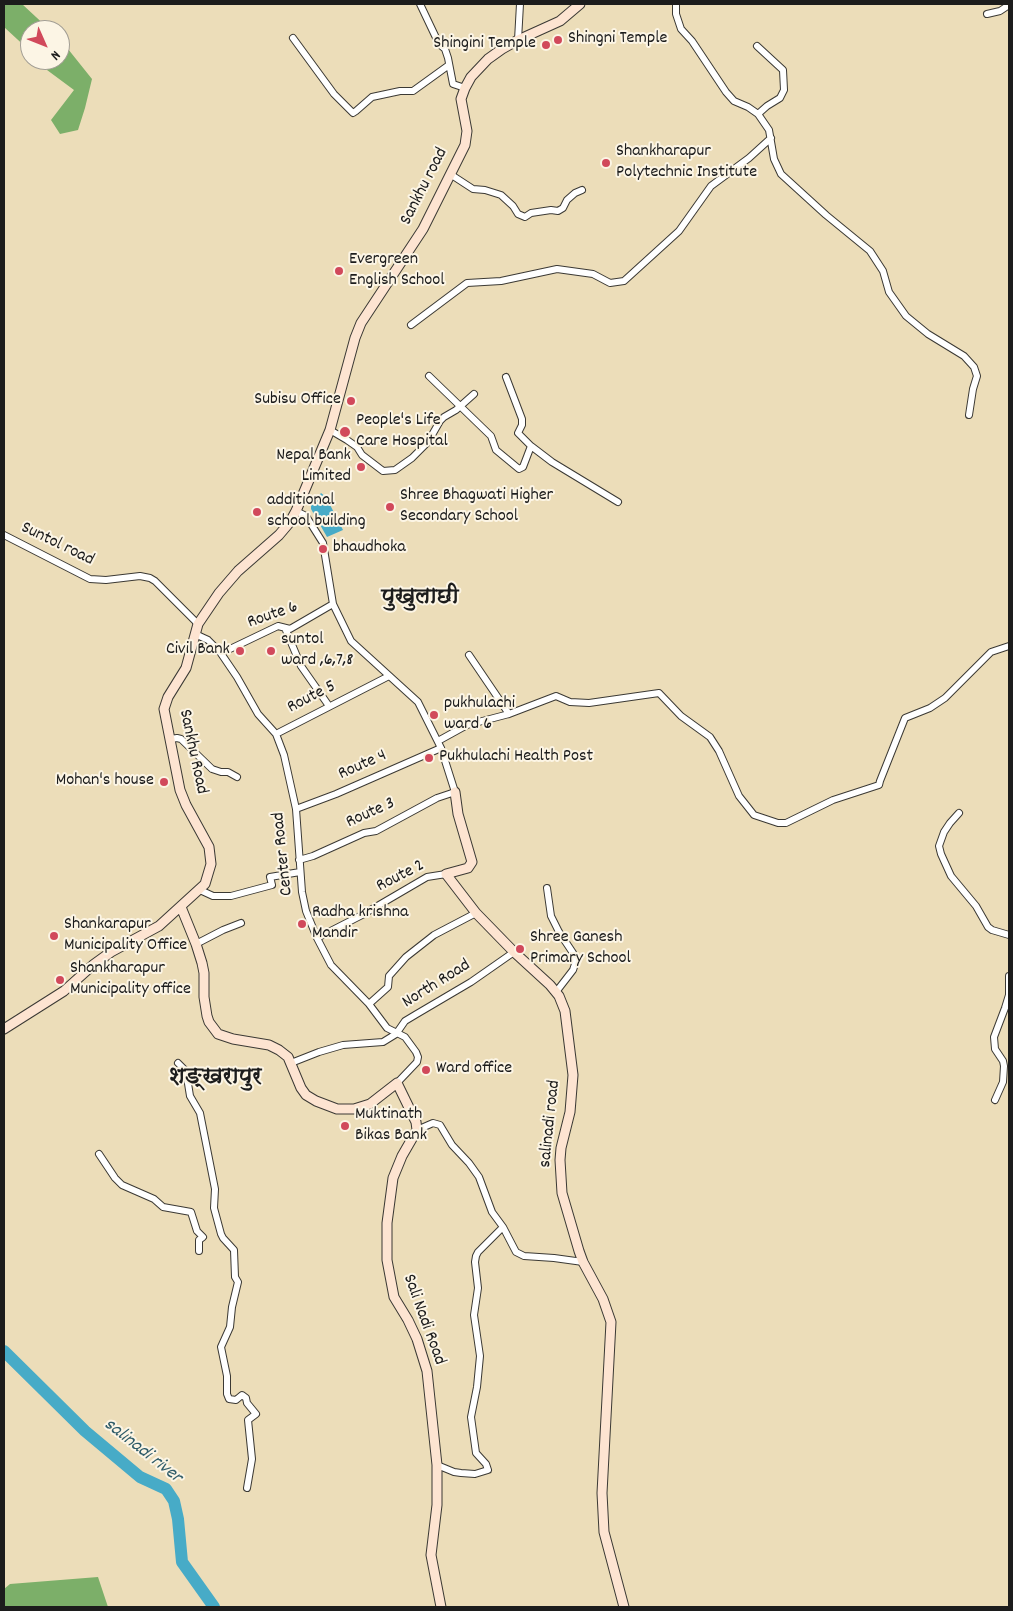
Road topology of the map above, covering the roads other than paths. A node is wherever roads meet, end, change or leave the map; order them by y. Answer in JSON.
{"nodes":[{"id":1,"x":420,"y":4,"type":"edge"},
{"id":2,"x":520,"y":4,"type":"edge"},
{"id":3,"x":580,"y":4,"type":"edge"},
{"id":4,"x":676,"y":4,"type":"edge"},
{"id":5,"x":1009,"y":6,"type":"edge"},
{"id":6,"x":987,"y":14,"type":"dead end"},
{"id":7,"x":293,"y":38,"type":"dead end"},
{"id":8,"x":518,"y":40,"type":"junction"},
{"id":9,"x":757,"y":46,"type":"dead end"},
{"id":10,"x":449,"y":65,"type":"junction"},
{"id":11,"x":464,"y":88,"type":"junction"},
{"id":12,"x":758,"y":114,"type":"junction"},
{"id":13,"x":771,"y":138,"type":"junction"},
{"id":14,"x":450,"y":174,"type":"junction"},
{"id":15,"x":582,"y":190,"type":"dead end"},
{"id":16,"x":411,"y":325,"type":"dead end"},
{"id":17,"x":429,"y":376,"type":"dead end"},
{"id":18,"x":506,"y":377,"type":"dead end"},
{"id":19,"x":474,"y":394,"type":"dead end"},
{"id":20,"x":461,"y":406,"type":"junction"},
{"id":21,"x":969,"y":415,"type":"dead end"},
{"id":22,"x":330,"y":430,"type":"junction"},
{"id":23,"x":531,"y":446,"type":"junction"},
{"id":24,"x":618,"y":502,"type":"dead end"},
{"id":25,"x":296,"y":511,"type":"junction"},
{"id":26,"x":4,"y":535,"type":"edge"},
{"id":27,"x":333,"y":604,"type":"junction"},
{"id":28,"x":198,"y":624,"type":"junction"},
{"id":29,"x":284,"y":628,"type":"junction"},
{"id":30,"x":195,"y":634,"type":"junction"},
{"id":31,"x":1009,"y":646,"type":"edge"},
{"id":32,"x":220,"y":652,"type":"junction"},
{"id":33,"x":469,"y":655,"type":"dead end"},
{"id":34,"x":389,"y":676,"type":"junction"},
{"id":35,"x":329,"y":706,"type":"junction"},
{"id":36,"x":510,"y":714,"type":"junction"},
{"id":37,"x":276,"y":734,"type":"junction"},
{"id":38,"x":170,"y":739,"type":"junction"},
{"id":39,"x":438,"y":740,"type":"junction"},
{"id":40,"x":441,"y":748,"type":"junction"},
{"id":41,"x":237,"y":777,"type":"dead end"},
{"id":42,"x":455,"y":792,"type":"junction"},
{"id":43,"x":296,"y":809,"type":"junction"},
{"id":44,"x":959,"y":813,"type":"dead end"},
{"id":45,"x":299,"y":860,"type":"junction"},
{"id":46,"x":300,"y":872,"type":"junction"},
{"id":47,"x":446,"y":874,"type":"junction"},
{"id":48,"x":547,"y":888,"type":"dead end"},
{"id":49,"x":200,"y":890,"type":"junction"},
{"id":50,"x":181,"y":907,"type":"junction"},
{"id":51,"x":476,"y":913,"type":"junction"},
{"id":52,"x":241,"y":923,"type":"dead end"},
{"id":53,"x":1009,"y":935,"type":"edge"},
{"id":54,"x":317,"y":938,"type":"junction"},
{"id":55,"x":196,"y":944,"type":"junction"},
{"id":56,"x":514,"y":952,"type":"junction"},
{"id":57,"x":1009,"y":976,"type":"edge"},
{"id":58,"x":556,"y":992,"type":"junction"},
{"id":59,"x":369,"y":1004,"type":"junction"},
{"id":60,"x":4,"y":1029,"type":"edge"},
{"id":61,"x":396,"y":1034,"type":"junction"},
{"id":62,"x":178,"y":1063,"type":"dead end"},
{"id":63,"x":291,"y":1063,"type":"junction"},
{"id":64,"x":398,"y":1083,"type":"junction"},
{"id":65,"x":995,"y":1100,"type":"dead end"},
{"id":66,"x":417,"y":1130,"type":"junction"},
{"id":67,"x":98,"y":1154,"type":"dead end"},
{"id":68,"x":503,"y":1227,"type":"junction"},
{"id":69,"x":199,"y":1251,"type":"dead end"},
{"id":70,"x":583,"y":1262,"type":"junction"},
{"id":71,"x":437,"y":1465,"type":"junction"},
{"id":72,"x":246,"y":1488,"type":"dead end"},
{"id":73,"x":441,"y":1607,"type":"edge"},
{"id":74,"x":624,"y":1607,"type":"edge"}],
"edges":[{"from":1,"to":10,"type":"street"},
{"from":2,"to":8,"type":"street"},
{"from":3,"to":8,"type":"main road"},
{"from":4,"to":12,"type":"street"},
{"from":5,"to":6,"type":"street"},
{"from":7,"to":10,"type":"street"},
{"from":8,"to":11,"type":"main road"},
{"from":9,"to":12,"type":"street"},
{"from":10,"to":11,"type":"street"},
{"from":11,"to":14,"type":"main road","name":"Sankhu road"},
{"from":12,"to":13,"type":"street"},
{"from":13,"to":16,"type":"street"},
{"from":13,"to":21,"type":"street"},
{"from":14,"to":15,"type":"street"},
{"from":14,"to":22,"type":"main road","name":"Sankhu road"},
{"from":17,"to":20,"type":"street"},
{"from":18,"to":23,"type":"street"},
{"from":19,"to":20,"type":"street"},
{"from":20,"to":22,"type":"street"},
{"from":20,"to":23,"type":"street"},
{"from":22,"to":25,"type":"main road","name":"Sankhu road"},
{"from":23,"to":24,"type":"street"},
{"from":25,"to":27,"type":"street"},
{"from":25,"to":28,"type":"main road","name":"Sankhu road"},
{"from":26,"to":28,"type":"street","name":"Suntol road"},
{"from":27,"to":29,"type":"street","name":"Route 6"},
{"from":27,"to":34,"type":"street"},
{"from":28,"to":30,"type":"main road","name":"Sankhu Road"},
{"from":29,"to":32,"type":"street","name":"Route 6"},
{"from":29,"to":35,"type":"street"},
{"from":30,"to":32,"type":"street","name":"Center Road"},
{"from":30,"to":38,"type":"main road","name":"Sankhu Road"},
{"from":31,"to":36,"type":"street"},
{"from":32,"to":37,"type":"street","name":"Center Road"},
{"from":33,"to":36,"type":"street"},
{"from":34,"to":35,"type":"street","name":"Route 5"},
{"from":34,"to":39,"type":"street"},
{"from":35,"to":37,"type":"street","name":"Route 5"},
{"from":36,"to":39,"type":"street"},
{"from":37,"to":43,"type":"street","name":"Center Road"},
{"from":38,"to":41,"type":"street"},
{"from":38,"to":49,"type":"main road","name":"Sankhu Road"},
{"from":39,"to":40,"type":"street"},
{"from":40,"to":42,"type":"street"},
{"from":40,"to":43,"type":"street","name":"Route 4"},
{"from":42,"to":45,"type":"street","name":"Route 3"},
{"from":42,"to":47,"type":"main road"},
{"from":43,"to":45,"type":"street","name":"Center Road"},
{"from":44,"to":53,"type":"street"},
{"from":45,"to":46,"type":"street","name":"Center Road"},
{"from":46,"to":49,"type":"street"},
{"from":46,"to":54,"type":"street","name":"Center Road"},
{"from":47,"to":51,"type":"main road","name":"salinadi road"},
{"from":47,"to":54,"type":"street","name":"Route 2"},
{"from":48,"to":58,"type":"street"},
{"from":49,"to":50,"type":"main road","name":"Sankhu Road"},
{"from":50,"to":55,"type":"main road"},
{"from":50,"to":60,"type":"main road"},
{"from":51,"to":56,"type":"main road","name":"salinadi road"},
{"from":51,"to":59,"type":"street"},
{"from":52,"to":55,"type":"street"},
{"from":54,"to":59,"type":"street","name":"Center Road"},
{"from":55,"to":63,"type":"main road"},
{"from":56,"to":58,"type":"main road","name":"salinadi road"},
{"from":56,"to":61,"type":"street","name":"North Road"},
{"from":57,"to":65,"type":"street"},
{"from":58,"to":70,"type":"main road","name":"salinadi road"},
{"from":59,"to":61,"type":"street","name":"Center Road"},
{"from":61,"to":63,"type":"street","name":"North Road"},
{"from":61,"to":64,"type":"street","name":"Center Road"},
{"from":62,"to":72,"type":"street"},
{"from":63,"to":64,"type":"main road"},
{"from":64,"to":66,"type":"main road"},
{"from":66,"to":68,"type":"street"},
{"from":66,"to":71,"type":"main road","name":"Sali Nadi Road"},
{"from":67,"to":69,"type":"street"},
{"from":68,"to":70,"type":"street"},
{"from":68,"to":71,"type":"street"},
{"from":70,"to":74,"type":"main road","name":"salinadi road"},
{"from":71,"to":73,"type":"main road","name":"Sali Nadi Road"}]}
